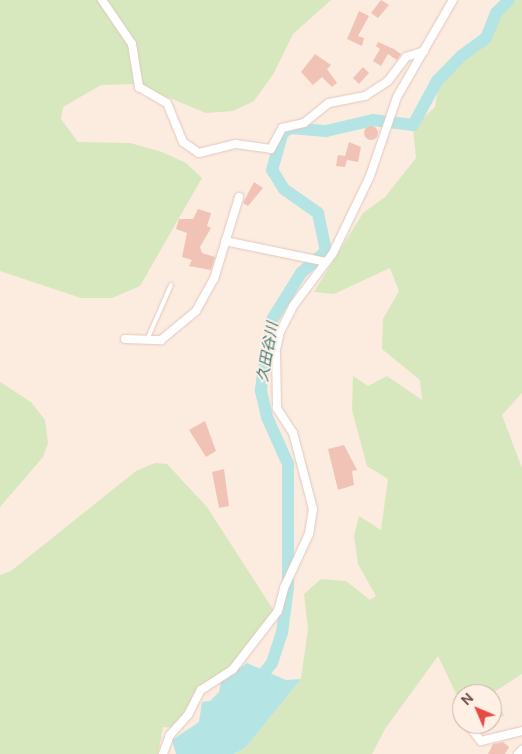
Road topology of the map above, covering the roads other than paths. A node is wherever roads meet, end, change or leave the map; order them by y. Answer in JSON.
{"nodes":[{"id":1,"x":102,"y":0,"type":"edge"},
{"id":2,"x":453,"y":0,"type":"edge"},
{"id":3,"x":424,"y":51,"type":"junction"},
{"id":4,"x":239,"y":197,"type":"dead end"},
{"id":5,"x":225,"y":241,"type":"junction"},
{"id":6,"x":323,"y":261,"type":"junction"},
{"id":7,"x":171,"y":285,"type":"dead end"},
{"id":8,"x":125,"y":339,"type":"dead end"},
{"id":9,"x":146,"y":342,"type":"junction"},
{"id":10,"x":522,"y":731,"type":"edge"},
{"id":11,"x":476,"y":734,"type":"edge"},
{"id":12,"x":522,"y":750,"type":"edge"},
{"id":13,"x":162,"y":754,"type":"edge"},
{"id":14,"x":518,"y":754,"type":"edge"}],
"edges":[{"from":1,"to":3,"type":"street"},
{"from":2,"to":3,"type":"street"},
{"from":3,"to":6,"type":"street"},
{"from":4,"to":5,"type":"street"},
{"from":5,"to":6,"type":"street"},
{"from":5,"to":9,"type":"street"},
{"from":6,"to":13,"type":"street"},
{"from":7,"to":9,"type":"lane"},
{"from":8,"to":9,"type":"street"},
{"from":10,"to":11,"type":"street"},
{"from":12,"to":14,"type":"street"}]}
